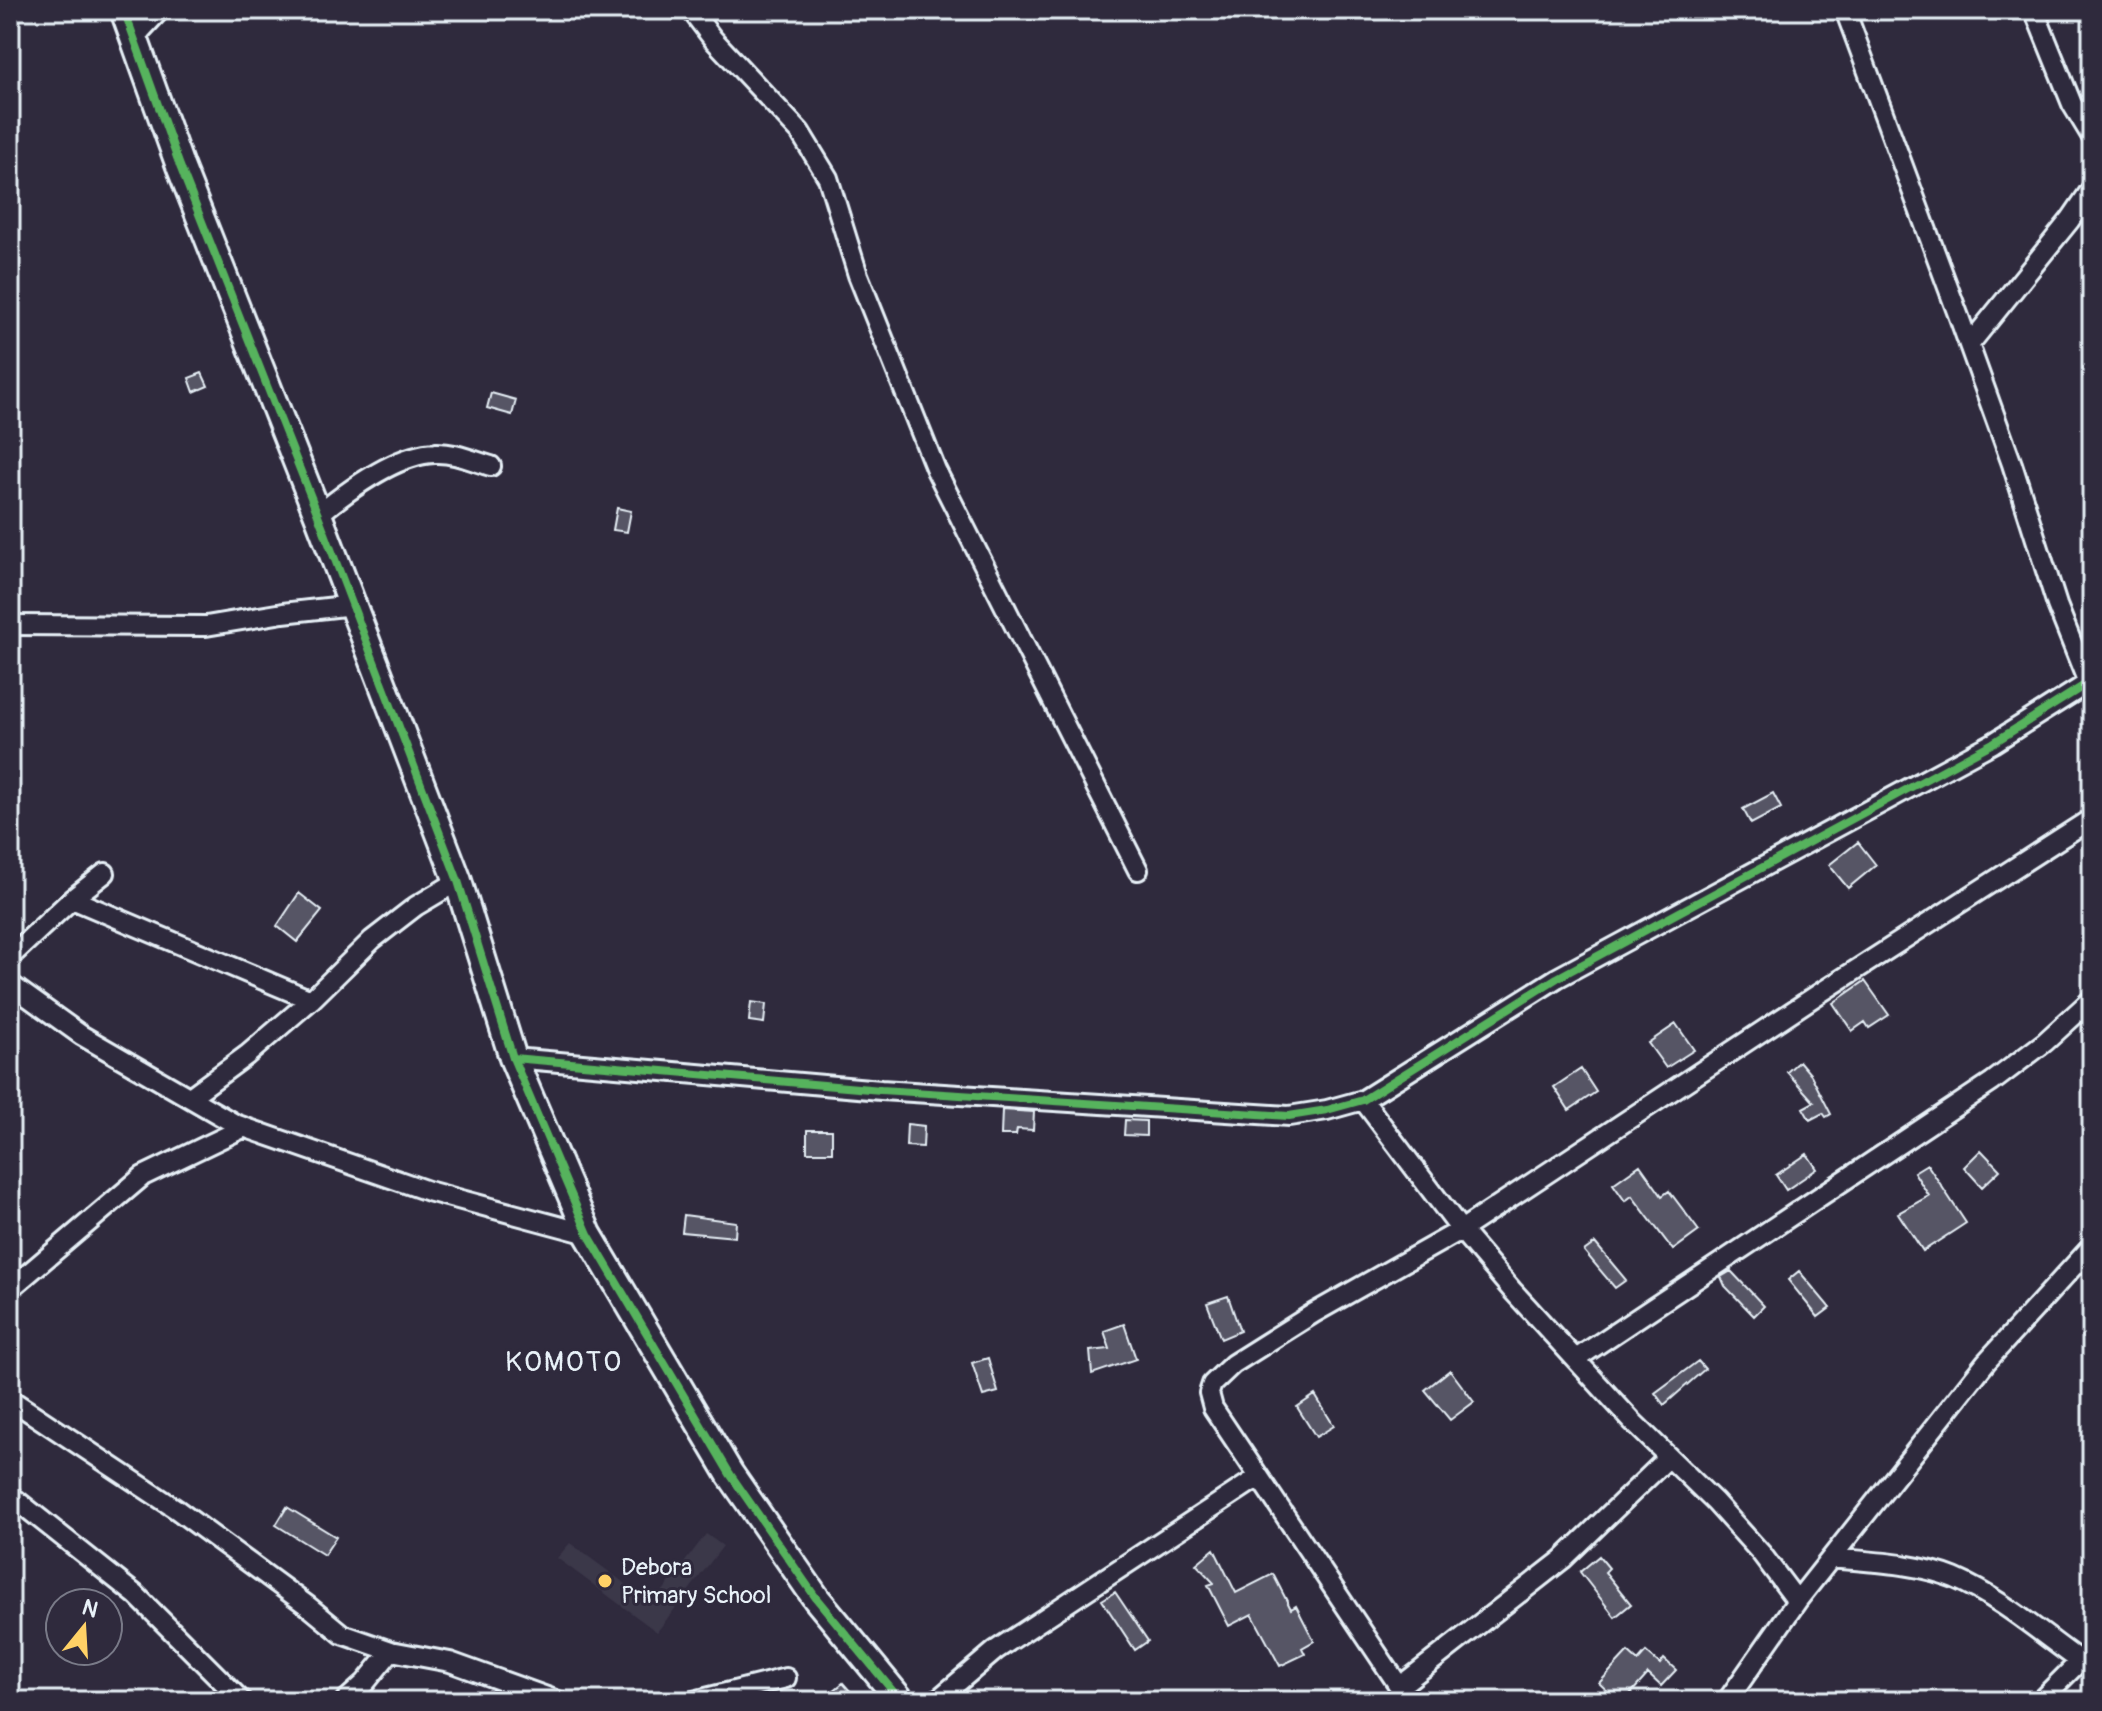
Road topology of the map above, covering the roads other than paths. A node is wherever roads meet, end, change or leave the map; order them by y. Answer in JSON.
{"nodes":[{"id":1,"x":124,"y":10,"type":"edge"},
{"id":2,"x":160,"y":10,"type":"edge"},
{"id":3,"x":691,"y":10,"type":"edge"},
{"id":4,"x":1845,"y":10,"type":"edge"},
{"id":5,"x":2034,"y":10,"type":"edge"},
{"id":6,"x":134,"y":38,"type":"junction"},
{"id":7,"x":2092,"y":137,"type":"edge"},
{"id":8,"x":2092,"y":188,"type":"edge"},
{"id":9,"x":1969,"y":345,"type":"junction"},
{"id":10,"x":491,"y":466,"type":"dead end"},
{"id":11,"x":318,"y":515,"type":"junction"},
{"id":12,"x":353,"y":605,"type":"junction"},
{"id":13,"x":10,"y":625,"type":"edge"},
{"id":14,"x":2090,"y":688,"type":"edge"},
{"id":15,"x":2092,"y":818,"type":"edge"},
{"id":16,"x":1138,"y":870,"type":"dead end"},
{"id":17,"x":105,"y":873,"type":"dead end"},
{"id":18,"x":458,"y":881,"type":"junction"},
{"id":19,"x":72,"y":899,"type":"junction"},
{"id":20,"x":10,"y":957,"type":"edge"},
{"id":21,"x":10,"y":984,"type":"edge"},
{"id":22,"x":2092,"y":999,"type":"edge"},
{"id":23,"x":311,"y":1000,"type":"junction"},
{"id":24,"x":513,"y":1058,"type":"junction"},
{"id":25,"x":190,"y":1097,"type":"junction"},
{"id":26,"x":1363,"y":1100,"type":"junction"},
{"id":27,"x":243,"y":1128,"type":"junction"},
{"id":28,"x":1461,"y":1230,"type":"junction"},
{"id":29,"x":588,"y":1234,"type":"junction"},
{"id":30,"x":2092,"y":1246,"type":"edge"},
{"id":31,"x":10,"y":1289,"type":"edge"},
{"id":32,"x":1576,"y":1359,"type":"junction"},
{"id":33,"x":10,"y":1399,"type":"edge"},
{"id":34,"x":1669,"y":1457,"type":"junction"},
{"id":35,"x":1257,"y":1478,"type":"junction"},
{"id":36,"x":10,"y":1495,"type":"edge"},
{"id":37,"x":1831,"y":1558,"type":"junction"},
{"id":38,"x":1797,"y":1601,"type":"junction"},
{"id":39,"x":391,"y":1651,"type":"junction"},
{"id":40,"x":2086,"y":1655,"type":"edge"},
{"id":41,"x":786,"y":1678,"type":"dead end"},
{"id":42,"x":1404,"y":1694,"type":"edge"},
{"id":43,"x":242,"y":1701,"type":"edge"},
{"id":44,"x":345,"y":1701,"type":"edge"},
{"id":45,"x":558,"y":1701,"type":"edge"},
{"id":46,"x":694,"y":1701,"type":"edge"},
{"id":47,"x":901,"y":1701,"type":"edge"},
{"id":48,"x":936,"y":1701,"type":"edge"},
{"id":49,"x":1727,"y":1701,"type":"edge"},
{"id":50,"x":2040,"y":1701,"type":"edge"}],
"edges":[{"from":1,"to":6,"type":"street"},
{"from":2,"to":6,"type":"street"},
{"from":3,"to":16,"type":"street"},
{"from":4,"to":9,"type":"street"},
{"from":5,"to":7,"type":"street"},
{"from":6,"to":11,"type":"street"},
{"from":8,"to":9,"type":"street"},
{"from":9,"to":14,"type":"street"},
{"from":10,"to":11,"type":"street"},
{"from":11,"to":12,"type":"street"},
{"from":12,"to":13,"type":"street"},
{"from":12,"to":18,"type":"street"},
{"from":14,"to":26,"type":"street"},
{"from":15,"to":28,"type":"street"},
{"from":17,"to":19,"type":"street"},
{"from":18,"to":23,"type":"street"},
{"from":18,"to":24,"type":"street"},
{"from":19,"to":20,"type":"street"},
{"from":19,"to":23,"type":"street"},
{"from":21,"to":25,"type":"street"},
{"from":22,"to":32,"type":"street"},
{"from":23,"to":25,"type":"street"},
{"from":24,"to":26,"type":"street"},
{"from":24,"to":29,"type":"street"},
{"from":25,"to":27,"type":"street"},
{"from":26,"to":28,"type":"street"},
{"from":27,"to":29,"type":"street"},
{"from":27,"to":31,"type":"street"},
{"from":28,"to":32,"type":"street"},
{"from":28,"to":35,"type":"street"},
{"from":29,"to":47,"type":"street"},
{"from":30,"to":37,"type":"street"},
{"from":32,"to":34,"type":"street"},
{"from":33,"to":39,"type":"street"},
{"from":34,"to":38,"type":"street"},
{"from":34,"to":42,"type":"street"},
{"from":35,"to":42,"type":"street"},
{"from":35,"to":48,"type":"street"},
{"from":36,"to":43,"type":"street"},
{"from":37,"to":38,"type":"street"},
{"from":37,"to":40,"type":"street"},
{"from":38,"to":49,"type":"street"},
{"from":39,"to":44,"type":"street"},
{"from":39,"to":45,"type":"street"},
{"from":40,"to":50,"type":"street"},
{"from":41,"to":46,"type":"street"}]}
